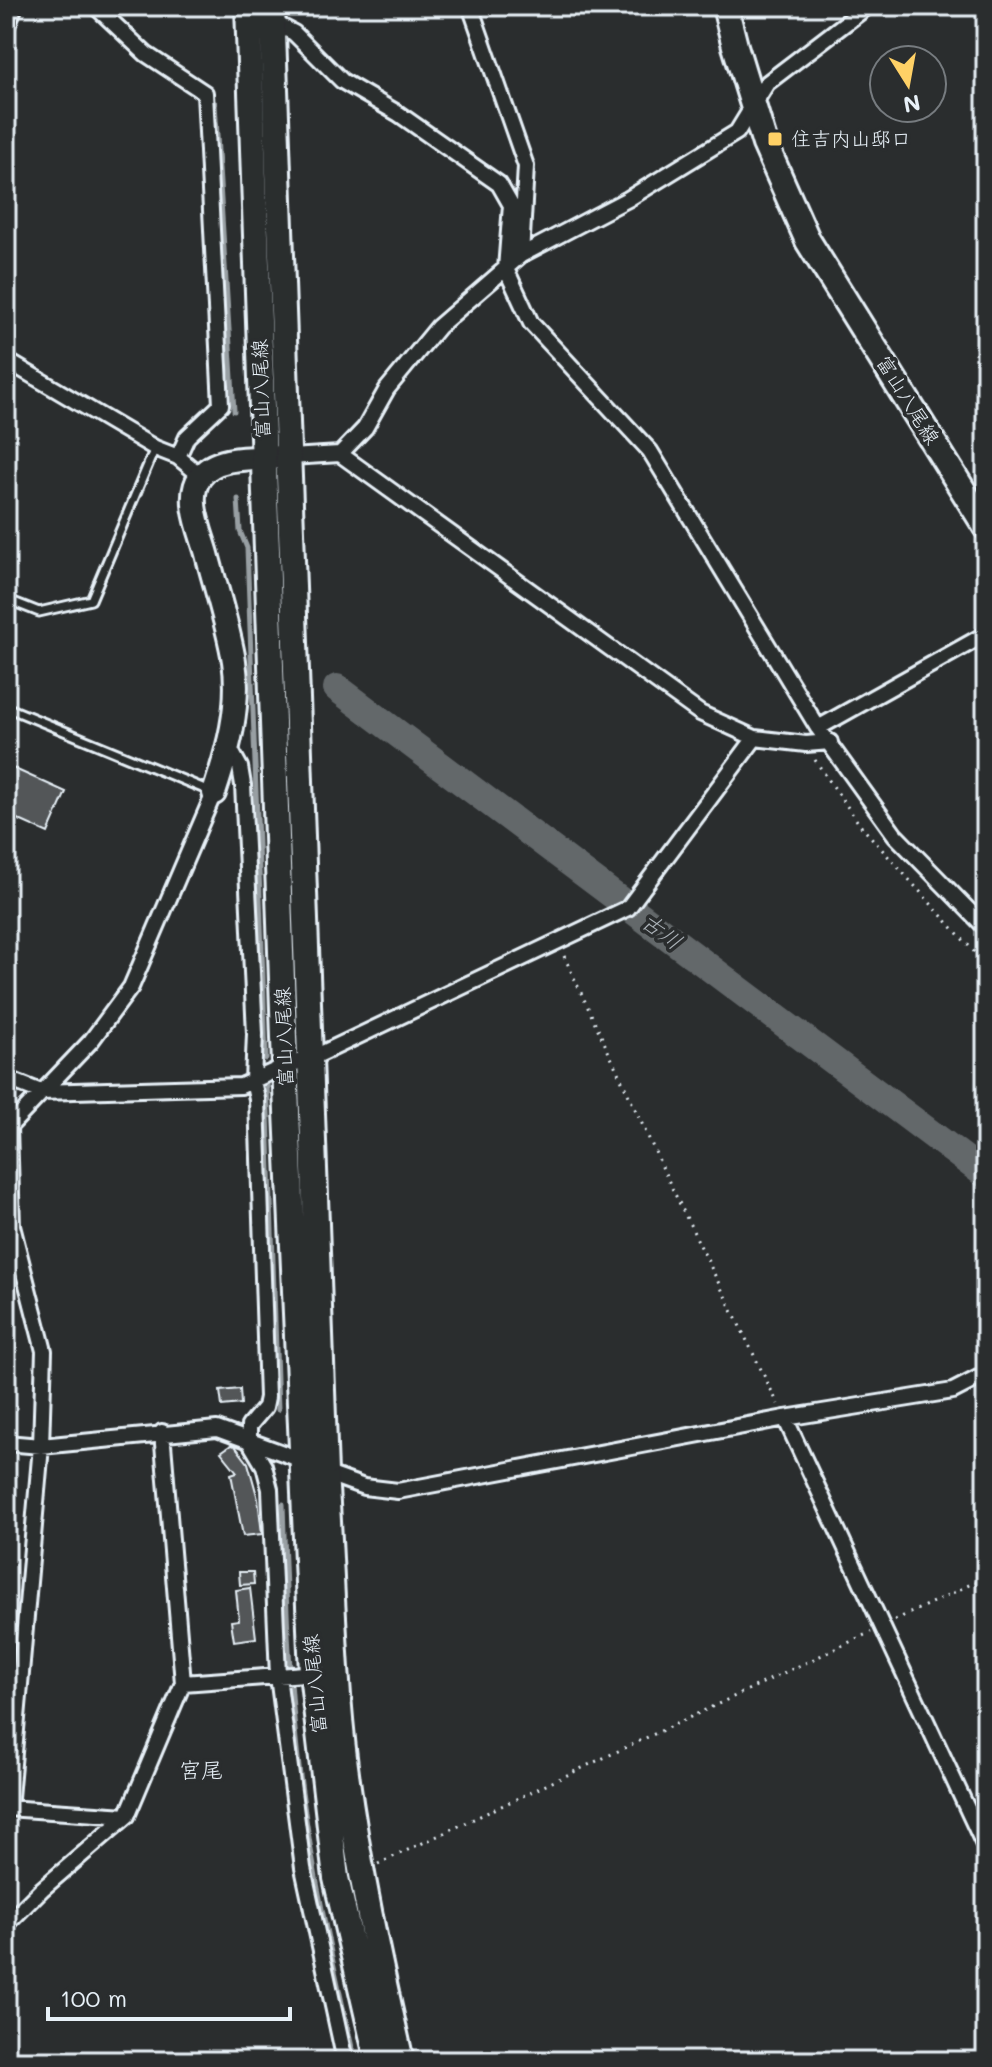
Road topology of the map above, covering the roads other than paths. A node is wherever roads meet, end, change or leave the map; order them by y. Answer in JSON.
{"nodes":[{"id":1,"x":15,"y":6,"type":"edge"},
{"id":2,"x":95,"y":6,"type":"edge"},
{"id":3,"x":248,"y":6,"type":"edge"},
{"id":4,"x":470,"y":6,"type":"edge"},
{"id":5,"x":725,"y":6,"type":"edge"},
{"id":6,"x":868,"y":6,"type":"edge"},
{"id":7,"x":272,"y":14,"type":"edge"},
{"id":8,"x":6,"y":28,"type":"edge"},
{"id":9,"x":753,"y":106,"type":"junction"},
{"id":10,"x":521,"y":255,"type":"junction"},
{"id":11,"x":506,"y":269,"type":"junction"},
{"id":12,"x":6,"y":360,"type":"edge"},
{"id":13,"x":155,"y":448,"type":"junction"},
{"id":14,"x":340,"y":454,"type":"junction"},
{"id":15,"x":178,"y":457,"type":"junction"},
{"id":16,"x":290,"y":457,"type":"junction"},
{"id":17,"x":264,"y":459,"type":"junction"},
{"id":18,"x":201,"y":476,"type":"junction"},
{"id":19,"x":986,"y":527,"type":"edge"},
{"id":20,"x":8,"y":600,"type":"edge"},
{"id":21,"x":6,"y":613,"type":"edge"},
{"id":22,"x":986,"y":634,"type":"edge"},
{"id":23,"x":6,"y":707,"type":"edge"},
{"id":24,"x":818,"y":728,"type":"junction"},
{"id":25,"x":755,"y":738,"type":"junction"},
{"id":26,"x":830,"y":742,"type":"junction"},
{"id":27,"x":229,"y":747,"type":"junction"},
{"id":28,"x":214,"y":793,"type":"junction"},
{"id":29,"x":986,"y":928,"type":"edge"},
{"id":30,"x":312,"y":1058,"type":"junction"},
{"id":31,"x":285,"y":1066,"type":"junction"},
{"id":32,"x":6,"y":1078,"type":"edge"},
{"id":33,"x":253,"y":1081,"type":"junction"},
{"id":34,"x":41,"y":1092,"type":"junction"},
{"id":35,"x":8,"y":1128,"type":"edge"},
{"id":36,"x":986,"y":1374,"type":"edge"},
{"id":37,"x":785,"y":1418,"type":"junction"},
{"id":38,"x":162,"y":1432,"type":"junction"},
{"id":39,"x":249,"y":1441,"type":"junction"},
{"id":40,"x":6,"y":1443,"type":"edge"},
{"id":41,"x":41,"y":1446,"type":"junction"},
{"id":42,"x":302,"y":1460,"type":"junction"},
{"id":43,"x":325,"y":1473,"type":"junction"},
{"id":44,"x":338,"y":1672,"type":"junction"},
{"id":45,"x":312,"y":1673,"type":"junction"},
{"id":46,"x":278,"y":1676,"type":"junction"},
{"id":47,"x":183,"y":1683,"type":"junction"},
{"id":48,"x":7,"y":1809,"type":"edge"},
{"id":49,"x":127,"y":1816,"type":"junction"},
{"id":50,"x":986,"y":1849,"type":"edge"},
{"id":51,"x":6,"y":1925,"type":"edge"},
{"id":52,"x":345,"y":2061,"type":"edge"},
{"id":53,"x":378,"y":2061,"type":"edge"},
{"id":54,"x":401,"y":2061,"type":"edge"}],
"edges":[{"from":1,"to":8,"type":"street"},
{"from":2,"to":15,"type":"street"},
{"from":3,"to":17,"type":"main road","name":"富山八尾線"},
{"from":4,"to":10,"type":"street"},
{"from":5,"to":9,"type":"main road","name":"富山八尾線"},
{"from":6,"to":9,"type":"street"},
{"from":7,"to":11,"type":"street"},
{"from":7,"to":16,"type":"main road","name":"富山八尾線"},
{"from":9,"to":10,"type":"street"},
{"from":9,"to":19,"type":"main road","name":"富山八尾線"},
{"from":10,"to":11,"type":"street"},
{"from":11,"to":14,"type":"street"},
{"from":11,"to":24,"type":"street"},
{"from":12,"to":13,"type":"street"},
{"from":13,"to":15,"type":"street"},
{"from":13,"to":20,"type":"lane"},
{"from":14,"to":16,"type":"street"},
{"from":14,"to":25,"type":"street"},
{"from":15,"to":18,"type":"street"},
{"from":16,"to":17,"type":"street"},
{"from":16,"to":30,"type":"main road","name":"富山八尾線"},
{"from":17,"to":18,"type":"street"},
{"from":17,"to":31,"type":"main road","name":"富山八尾線"},
{"from":18,"to":27,"type":"street"},
{"from":20,"to":21,"type":"lane"},
{"from":22,"to":24,"type":"street"},
{"from":23,"to":28,"type":"lane"},
{"from":24,"to":26,"type":"street"},
{"from":25,"to":26,"type":"street"},
{"from":25,"to":30,"type":"street"},
{"from":26,"to":29,"type":"street"},
{"from":27,"to":28,"type":"street"},
{"from":27,"to":33,"type":"street"},
{"from":28,"to":34,"type":"street"},
{"from":30,"to":31,"type":"street"},
{"from":30,"to":43,"type":"main road","name":"富山八尾線"},
{"from":31,"to":33,"type":"street"},
{"from":31,"to":42,"type":"main road","name":"富山八尾線"},
{"from":32,"to":34,"type":"street"},
{"from":33,"to":34,"type":"street"},
{"from":33,"to":39,"type":"street"},
{"from":34,"to":35,"type":"street"},
{"from":35,"to":41,"type":"street"},
{"from":36,"to":37,"type":"street"},
{"from":37,"to":43,"type":"street"},
{"from":37,"to":50,"type":"street"},
{"from":38,"to":39,"type":"street"},
{"from":38,"to":41,"type":"street"},
{"from":38,"to":47,"type":"street"},
{"from":39,"to":42,"type":"street"},
{"from":39,"to":46,"type":"street"},
{"from":40,"to":41,"type":"street"},
{"from":41,"to":48,"type":"street"},
{"from":42,"to":43,"type":"street"},
{"from":42,"to":45,"type":"main road","name":"富山八尾線"},
{"from":43,"to":44,"type":"main road","name":"富山八尾線"},
{"from":44,"to":45,"type":"street"},
{"from":44,"to":54,"type":"main road","name":"富山八尾線"},
{"from":45,"to":46,"type":"street"},
{"from":45,"to":53,"type":"main road","name":"富山八尾線"},
{"from":46,"to":47,"type":"street"},
{"from":46,"to":52,"type":"street"},
{"from":47,"to":49,"type":"street"},
{"from":48,"to":49,"type":"street"},
{"from":49,"to":51,"type":"street"}]}
